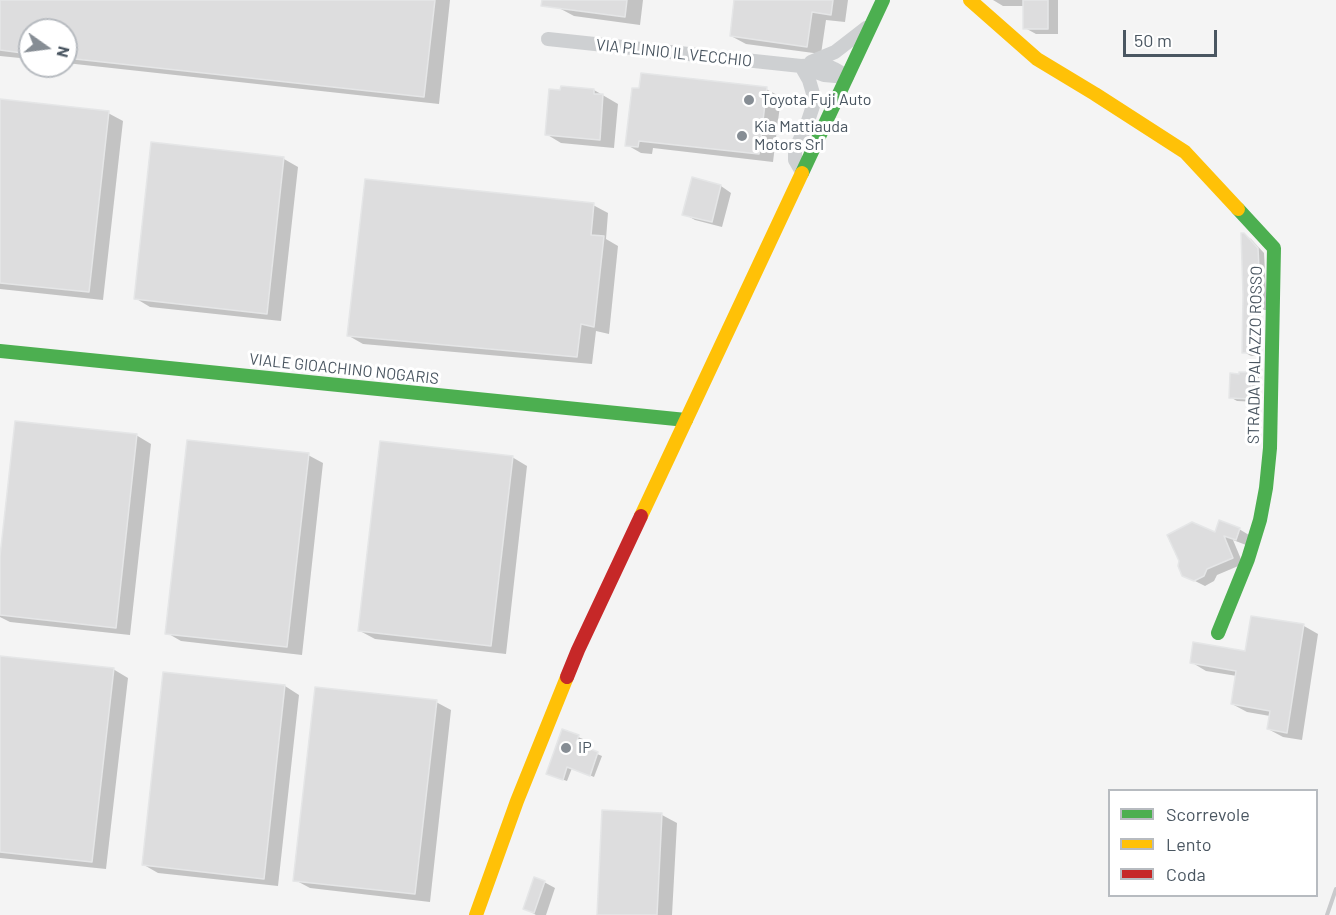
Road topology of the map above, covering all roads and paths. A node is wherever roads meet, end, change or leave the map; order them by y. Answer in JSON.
{"nodes":[{"id":1,"x":883,"y":0,"type":"edge"},
{"id":2,"x":970,"y":0,"type":"edge"},
{"id":3,"x":871,"y":24,"type":"junction"},
{"id":4,"x":548,"y":39,"type":"dead end"},
{"id":5,"x":801,"y":66,"type":"junction"},
{"id":6,"x":847,"y":77,"type":"junction"},
{"id":7,"x":802,"y":172,"type":"junction"},
{"id":8,"x":0,"y":351,"type":"edge"},
{"id":9,"x":686,"y":420,"type":"junction"},
{"id":10,"x":1218,"y":633,"type":"dead end"},
{"id":11,"x":476,"y":915,"type":"edge"}],
"edges":[{"from":1,"to":3,"type":"street"},
{"from":2,"to":10,"type":"street","name":"STRADA PALAZZO ROSSO"},
{"from":3,"to":5,"type":"street","name":"VIA PLINIO IL VECCHIO"},
{"from":3,"to":6,"type":"street"},
{"from":4,"to":5,"type":"street","name":"VIA PLINIO IL VECCHIO"},
{"from":5,"to":6,"type":"street","name":"VIA PLINIO IL VECCHIO"},
{"from":5,"to":7,"type":"street"},
{"from":6,"to":7,"type":"street"},
{"from":7,"to":9,"type":"street"},
{"from":8,"to":9,"type":"street","name":"VIALE GIOACHINO NOGARIS"},
{"from":9,"to":11,"type":"street"}]}
